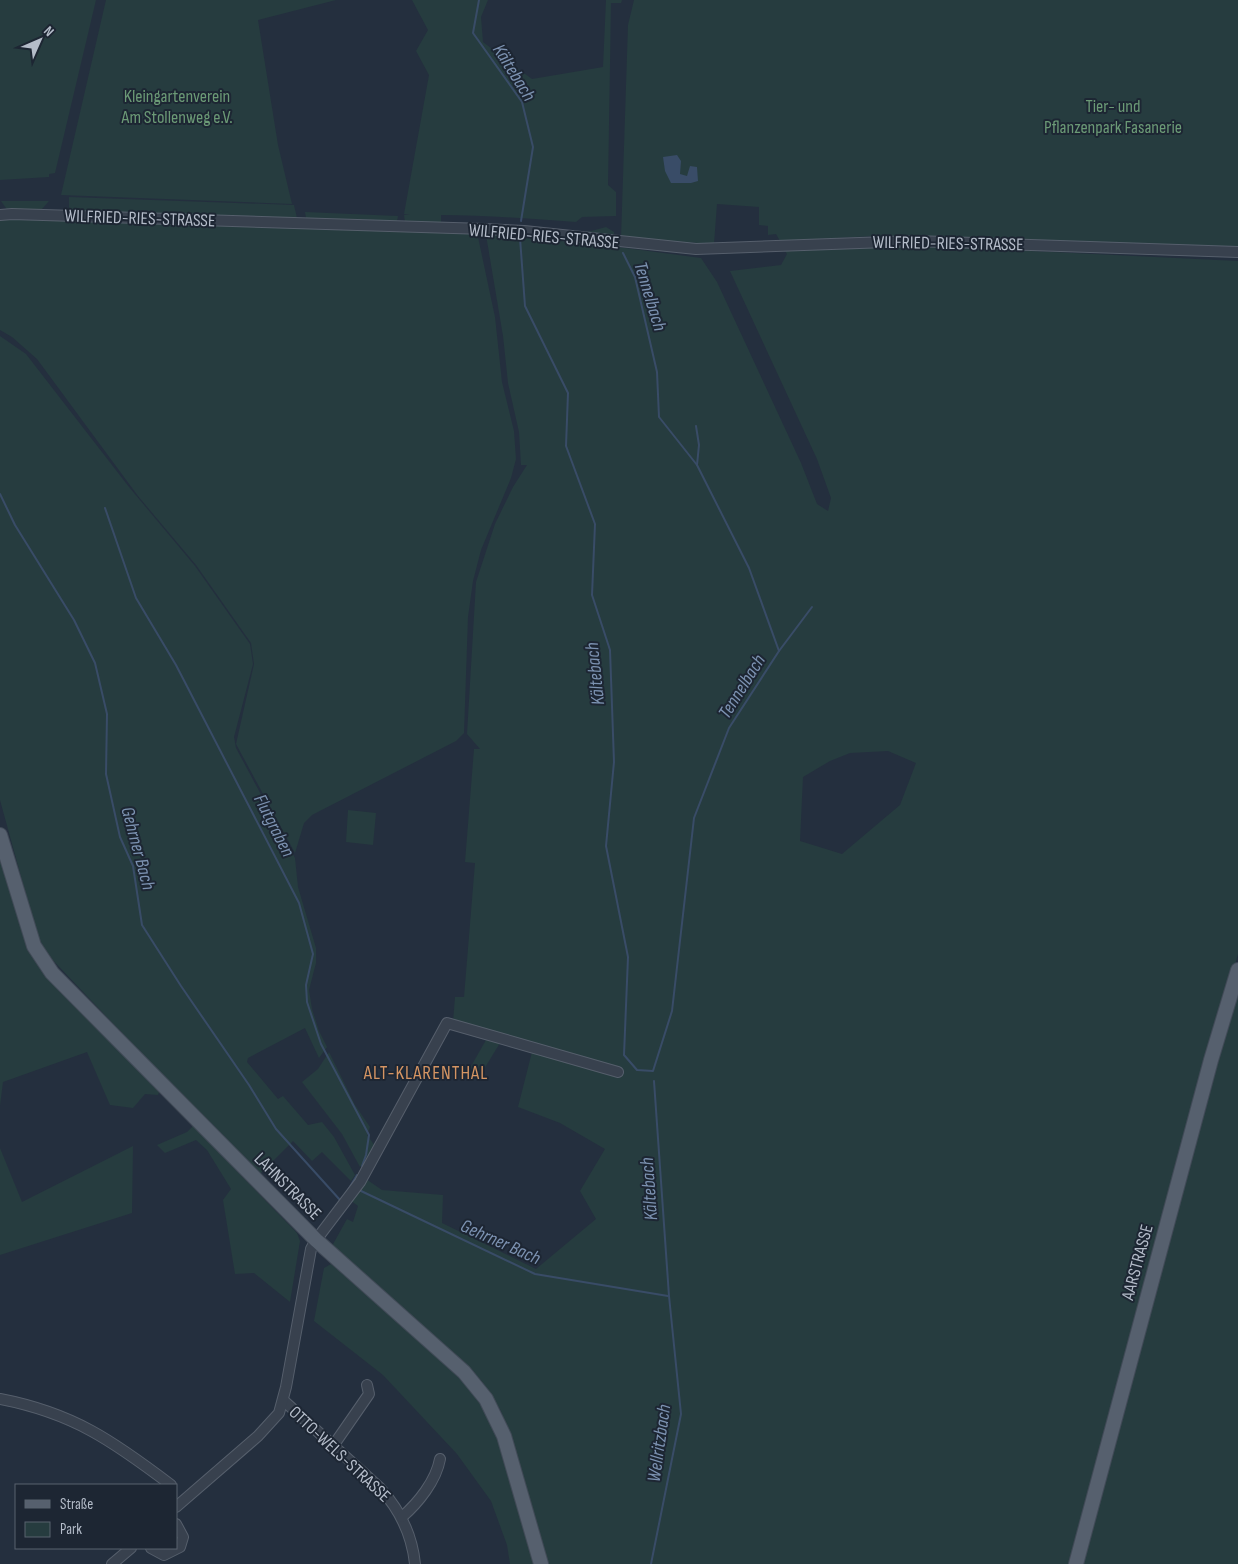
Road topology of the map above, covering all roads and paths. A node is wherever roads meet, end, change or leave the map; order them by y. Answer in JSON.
{"nodes":[{"id":1,"x":0,"y":215,"type":"edge"},
{"id":2,"x":1238,"y":252,"type":"edge"},
{"id":3,"x":0,"y":835,"type":"edge"},
{"id":4,"x":1238,"y":970,"type":"edge"},
{"id":5,"x":618,"y":1072,"type":"dead end"},
{"id":6,"x":316,"y":1240,"type":"junction"},
{"id":7,"x":367,"y":1385,"type":"dead end"},
{"id":8,"x":0,"y":1399,"type":"edge"},
{"id":9,"x":284,"y":1401,"type":"junction"},
{"id":10,"x":333,"y":1446,"type":"junction"},
{"id":11,"x":440,"y":1459,"type":"dead end"},
{"id":12,"x":170,"y":1484,"type":"edge"},
{"id":13,"x":178,"y":1492,"type":"edge"},
{"id":14,"x":186,"y":1499,"type":"junction"},
{"id":15,"x":178,"y":1505,"type":"edge"},
{"id":16,"x":402,"y":1517,"type":"junction"},
{"id":17,"x":178,"y":1528,"type":"edge"},
{"id":18,"x":178,"y":1548,"type":"edge"},
{"id":19,"x":130,"y":1549,"type":"edge"},
{"id":20,"x":152,"y":1549,"type":"edge"},
{"id":21,"x":177,"y":1549,"type":"edge"},
{"id":22,"x":161,"y":1559,"type":"edge"},
{"id":23,"x":112,"y":1564,"type":"edge"},
{"id":24,"x":414,"y":1564,"type":"edge"},
{"id":25,"x":541,"y":1564,"type":"edge"},
{"id":26,"x":1076,"y":1564,"type":"edge"}],
"edges":[{"from":1,"to":2,"type":"street","name":"WILFRIED-RIES-STRASSE"},
{"from":3,"to":6,"type":"main road","name":"LAHNSTRASSE"},
{"from":4,"to":26,"type":"main road","name":"AARSTRASSE"},
{"from":5,"to":6,"type":"street"},
{"from":6,"to":9,"type":"street"},
{"from":6,"to":25,"type":"main road","name":"LAHNSTRASSE"},
{"from":7,"to":10,"type":"street"},
{"from":8,"to":12,"type":"street"},
{"from":9,"to":10,"type":"street","name":"OTTO-WELS-STRASSE"},
{"from":9,"to":14,"type":"street"},
{"from":10,"to":16,"type":"street","name":"OTTO-WELS-STRASSE"},
{"from":11,"to":16,"type":"street"},
{"from":13,"to":14,"type":"street"},
{"from":14,"to":15,"type":"street"},
{"from":16,"to":24,"type":"street","name":"OTTO-WELS-STRASSE"},
{"from":17,"to":18,"type":"street"},
{"from":19,"to":23,"type":"street"},
{"from":20,"to":22,"type":"street"},
{"from":21,"to":22,"type":"street"}]}
